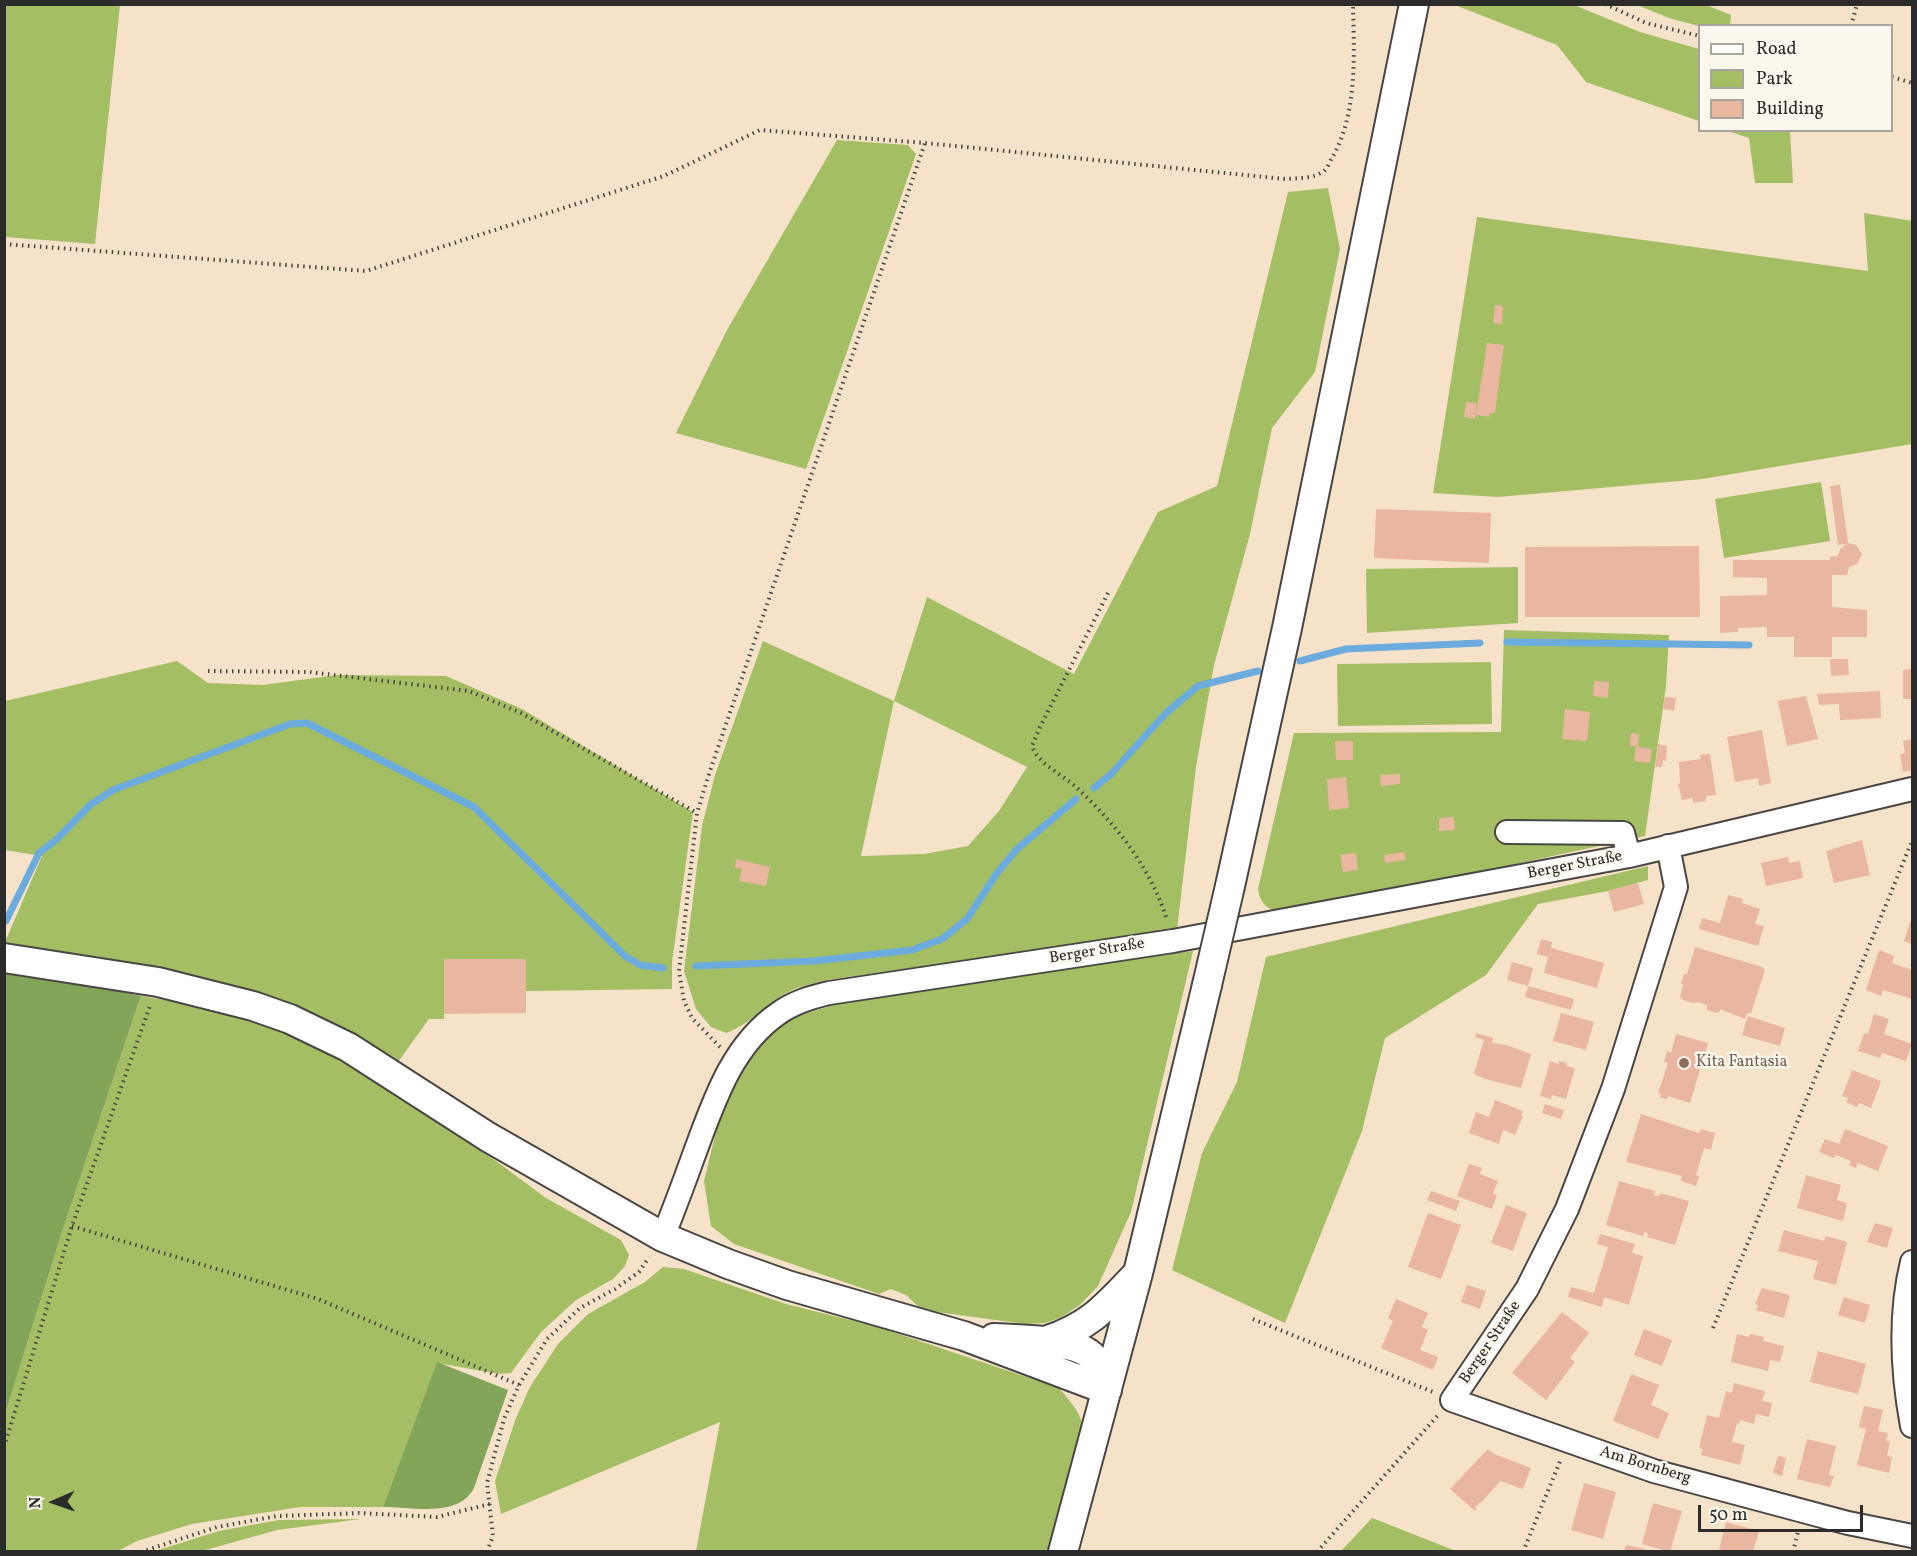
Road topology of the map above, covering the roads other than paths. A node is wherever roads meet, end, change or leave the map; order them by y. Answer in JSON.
{"nodes":[{"id":1,"x":1414,"y":4,"type":"edge"},
{"id":2,"x":1912,"y":789,"type":"edge"},
{"id":3,"x":1507,"y":832,"type":"dead end"},
{"id":4,"x":1668,"y":846,"type":"junction"},
{"id":5,"x":1629,"y":856,"type":"junction"},
{"id":6,"x":4,"y":958,"type":"edge"},
{"id":7,"x":663,"y":1237,"type":"junction"},
{"id":8,"x":1912,"y":1262,"type":"edge"},
{"id":9,"x":1138,"y":1273,"type":"junction"},
{"id":10,"x":964,"y":1336,"type":"junction"},
{"id":11,"x":1043,"y":1341,"type":"junction"},
{"id":12,"x":1107,"y":1390,"type":"junction"},
{"id":13,"x":1452,"y":1400,"type":"joint"},
{"id":14,"x":1912,"y":1426,"type":"edge"},
{"id":15,"x":1912,"y":1536,"type":"edge"},
{"id":16,"x":1063,"y":1551,"type":"edge"}],
"edges":[{"from":1,"to":9,"type":"main road","bridge":true},
{"from":2,"to":4,"type":"street","name":"Berger Straße"},
{"from":3,"to":5,"type":"street"},
{"from":4,"to":5,"type":"street","name":"Berger Straße"},
{"from":4,"to":13,"type":"street","name":"Berger Straße"},
{"from":5,"to":7,"type":"street","name":"Berger Straße"},
{"from":6,"to":7,"type":"main road"},
{"from":7,"to":10,"type":"main road"},
{"from":8,"to":14,"type":"street"},
{"from":9,"to":11,"type":"main road"},
{"from":9,"to":12,"type":"main road"},
{"from":10,"to":11,"type":"main road"},
{"from":10,"to":12,"type":"main road"},
{"from":11,"to":12,"type":"main road"},
{"from":12,"to":16,"type":"main road"},
{"from":13,"to":15,"type":"street","name":"Am Bornberg"}]}
